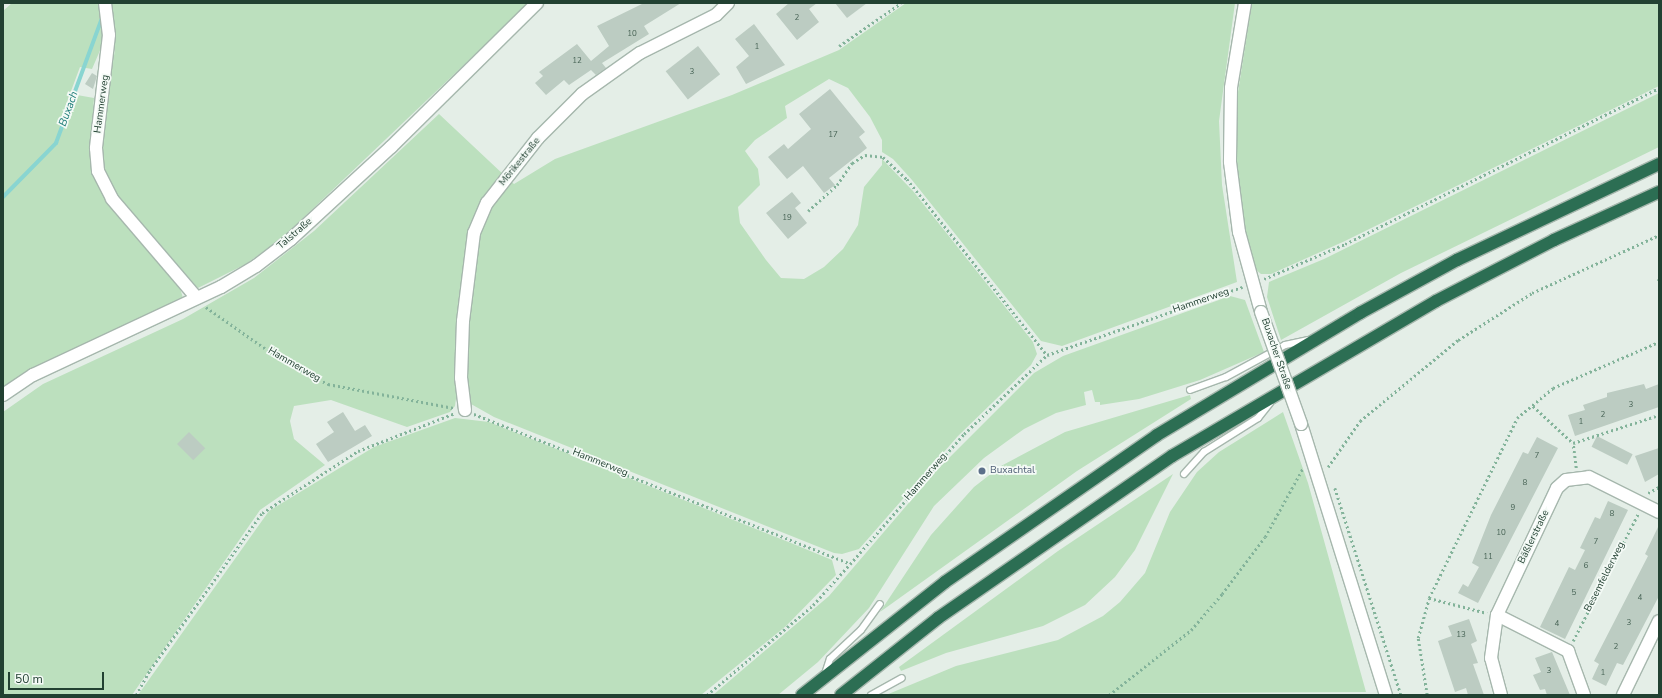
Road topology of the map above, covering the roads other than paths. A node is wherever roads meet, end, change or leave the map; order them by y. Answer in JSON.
{"nodes":[{"id":1,"x":105,"y":3,"type":"edge"},
{"id":2,"x":537,"y":3,"type":"edge"},
{"id":3,"x":728,"y":3,"type":"edge"},
{"id":4,"x":1245,"y":3,"type":"edge"},
{"id":5,"x":1659,"y":164,"type":"edge"},
{"id":6,"x":1659,"y":192,"type":"edge"},
{"id":7,"x":197,"y":298,"type":"junction"},
{"id":8,"x":1319,"y":338,"type":"junction"},
{"id":9,"x":1190,"y":390,"type":"dead end"},
{"id":10,"x":1279,"y":392,"type":"junction"},
{"id":11,"x":3,"y":395,"type":"edge"},
{"id":12,"x":465,"y":410,"type":"road end"},
{"id":13,"x":1184,"y":474,"type":"dead end"},
{"id":14,"x":1659,"y":512,"type":"edge"},
{"id":15,"x":880,"y":604,"type":"dead end"},
{"id":16,"x":1497,"y":615,"type":"junction"},
{"id":17,"x":1659,"y":621,"type":"edge"},
{"id":18,"x":824,"y":676,"type":"junction"},
{"id":19,"x":902,"y":678,"type":"dead end"},
{"id":20,"x":1384,"y":694,"type":"edge"},
{"id":21,"x":802,"y":695,"type":"edge"},
{"id":22,"x":841,"y":695,"type":"edge"},
{"id":23,"x":871,"y":695,"type":"edge"},
{"id":24,"x":1501,"y":695,"type":"edge"},
{"id":25,"x":1584,"y":695,"type":"edge"},
{"id":26,"x":1623,"y":695,"type":"edge"}],
"edges":[{"from":1,"to":7,"type":"street","name":"Hammerweg"},
{"from":2,"to":7,"type":"street","name":"Talstraße"},
{"from":3,"to":12,"type":"street","name":"Mörikestraße"},
{"from":4,"to":20,"type":"street","name":"Buxacher Straße","bridge":true},
{"from":5,"to":8,"type":"highway"},
{"from":6,"to":10,"type":"highway"},
{"from":7,"to":11,"type":"street","name":"Talstraße"},
{"from":8,"to":9,"type":"lane"},
{"from":8,"to":18,"type":"highway"},
{"from":10,"to":13,"type":"lane"},
{"from":10,"to":22,"type":"highway"},
{"from":14,"to":16,"type":"street","name":"Bäßlerstraße"},
{"from":15,"to":18,"type":"lane"},
{"from":16,"to":24,"type":"street","name":"Bäßlerstraße"},
{"from":16,"to":25,"type":"street"},
{"from":17,"to":26,"type":"street"},
{"from":18,"to":21,"type":"highway"},
{"from":19,"to":23,"type":"lane"}]}
